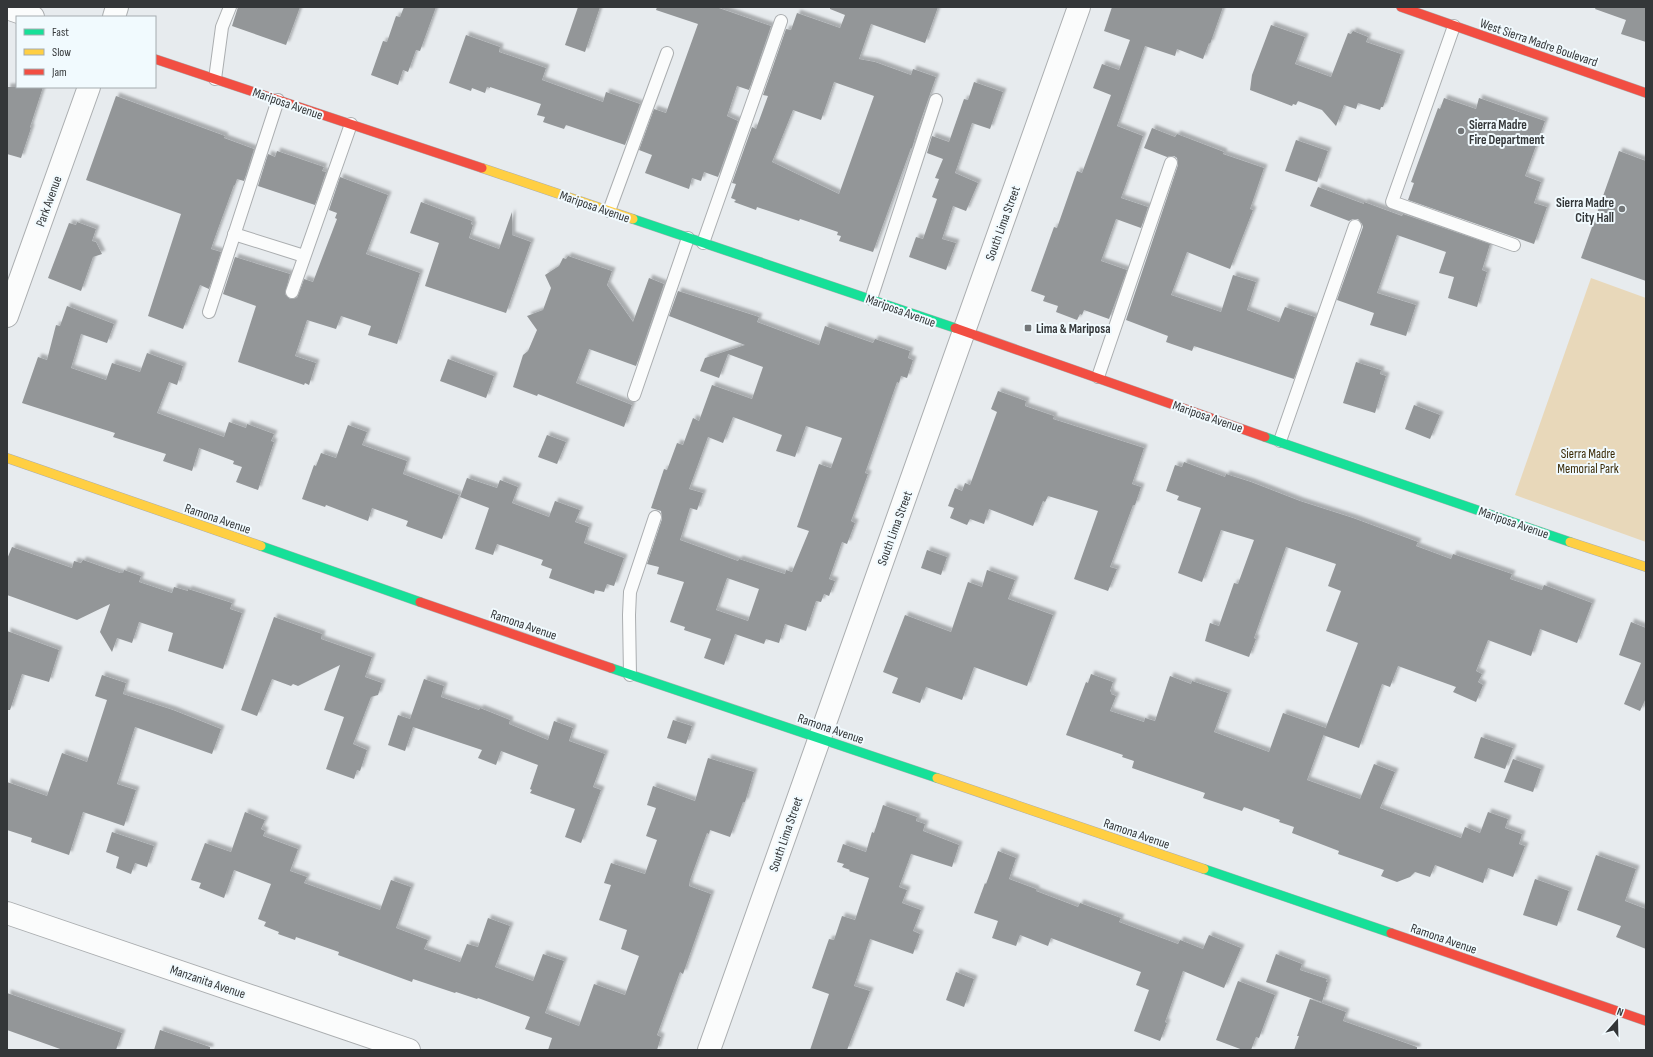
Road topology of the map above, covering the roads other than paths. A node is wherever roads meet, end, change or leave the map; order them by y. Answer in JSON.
{"nodes":[{"id":1,"x":230,"y":7,"type":"edge"},
{"id":2,"x":1079,"y":7,"type":"edge"},
{"id":3,"x":1401,"y":7,"type":"edge"},
{"id":4,"x":7,"y":8,"type":"edge"},
{"id":5,"x":29,"y":16,"type":"edge"},
{"id":6,"x":781,"y":21,"type":"dead end"},
{"id":7,"x":1454,"y":26,"type":"junction"},
{"id":8,"x":667,"y":54,"type":"dead end"},
{"id":9,"x":156,"y":59,"type":"edge"},
{"id":10,"x":215,"y":79,"type":"junction"},
{"id":11,"x":89,"y":88,"type":"edge"},
{"id":12,"x":1646,"y":93,"type":"edge"},
{"id":13,"x":278,"y":100,"type":"junction"},
{"id":14,"x":936,"y":100,"type":"dead end"},
{"id":15,"x":351,"y":124,"type":"junction"},
{"id":16,"x":1171,"y":163,"type":"dead end"},
{"id":17,"x":609,"y":211,"type":"junction"},
{"id":18,"x":1355,"y":226,"type":"dead end"},
{"id":19,"x":234,"y":234,"type":"junction"},
{"id":20,"x":688,"y":238,"type":"junction"},
{"id":21,"x":703,"y":243,"type":"junction"},
{"id":22,"x":1514,"y":245,"type":"dead end"},
{"id":23,"x":304,"y":256,"type":"junction"},
{"id":24,"x":292,"y":292,"type":"dead end"},
{"id":25,"x":871,"y":299,"type":"junction"},
{"id":26,"x":209,"y":312,"type":"dead end"},
{"id":27,"x":7,"y":316,"type":"edge"},
{"id":28,"x":964,"y":332,"type":"junction"},
{"id":29,"x":1098,"y":377,"type":"junction"},
{"id":30,"x":634,"y":395,"type":"dead end"},
{"id":31,"x":1280,"y":441,"type":"junction"},
{"id":32,"x":7,"y":458,"type":"edge"},
{"id":33,"x":655,"y":517,"type":"dead end"},
{"id":34,"x":1646,"y":567,"type":"edge"},
{"id":35,"x":630,"y":675,"type":"junction"},
{"id":36,"x":819,"y":737,"type":"junction"},
{"id":37,"x":7,"y":913,"type":"edge"},
{"id":38,"x":1646,"y":1021,"type":"edge"},
{"id":39,"x":409,"y":1050,"type":"edge"},
{"id":40,"x":709,"y":1050,"type":"edge"}],
"edges":[{"from":1,"to":10,"type":"lane"},
{"from":2,"to":28,"type":"street","name":"South Lima Street"},
{"from":3,"to":7,"type":"street","name":"West Sierra Madre Boulevard"},
{"from":4,"to":5,"type":"street"},
{"from":6,"to":21,"type":"lane"},
{"from":7,"to":12,"type":"street","name":"West Sierra Madre Boulevard"},
{"from":7,"to":22,"type":"lane"},
{"from":8,"to":17,"type":"lane"},
{"from":9,"to":10,"type":"street","name":"Mariposa Avenue"},
{"from":10,"to":13,"type":"street","name":"Mariposa Avenue"},
{"from":11,"to":27,"type":"street","name":"Park Avenue"},
{"from":13,"to":15,"type":"street","name":"Mariposa Avenue"},
{"from":13,"to":19,"type":"lane"},
{"from":14,"to":25,"type":"lane"},
{"from":15,"to":17,"type":"street","name":"Mariposa Avenue"},
{"from":15,"to":23,"type":"lane"},
{"from":16,"to":29,"type":"lane"},
{"from":17,"to":20,"type":"street","name":"Mariposa Avenue"},
{"from":18,"to":31,"type":"lane"},
{"from":19,"to":23,"type":"lane"},
{"from":19,"to":26,"type":"lane"},
{"from":20,"to":21,"type":"street","name":"Mariposa Avenue"},
{"from":20,"to":30,"type":"lane"},
{"from":21,"to":25,"type":"street","name":"Mariposa Avenue"},
{"from":23,"to":24,"type":"lane"},
{"from":25,"to":28,"type":"street","name":"Mariposa Avenue"},
{"from":28,"to":29,"type":"street","name":"Mariposa Avenue"},
{"from":28,"to":36,"type":"street","name":"South Lima Street"},
{"from":29,"to":31,"type":"street","name":"Mariposa Avenue"},
{"from":31,"to":34,"type":"street","name":"Mariposa Avenue"},
{"from":32,"to":35,"type":"street","name":"Ramona Avenue"},
{"from":33,"to":35,"type":"lane"},
{"from":35,"to":36,"type":"street","name":"Ramona Avenue"},
{"from":36,"to":38,"type":"street","name":"Ramona Avenue"},
{"from":36,"to":40,"type":"street","name":"South Lima Street"},
{"from":37,"to":39,"type":"street","name":"Manzanita Avenue"}]}
